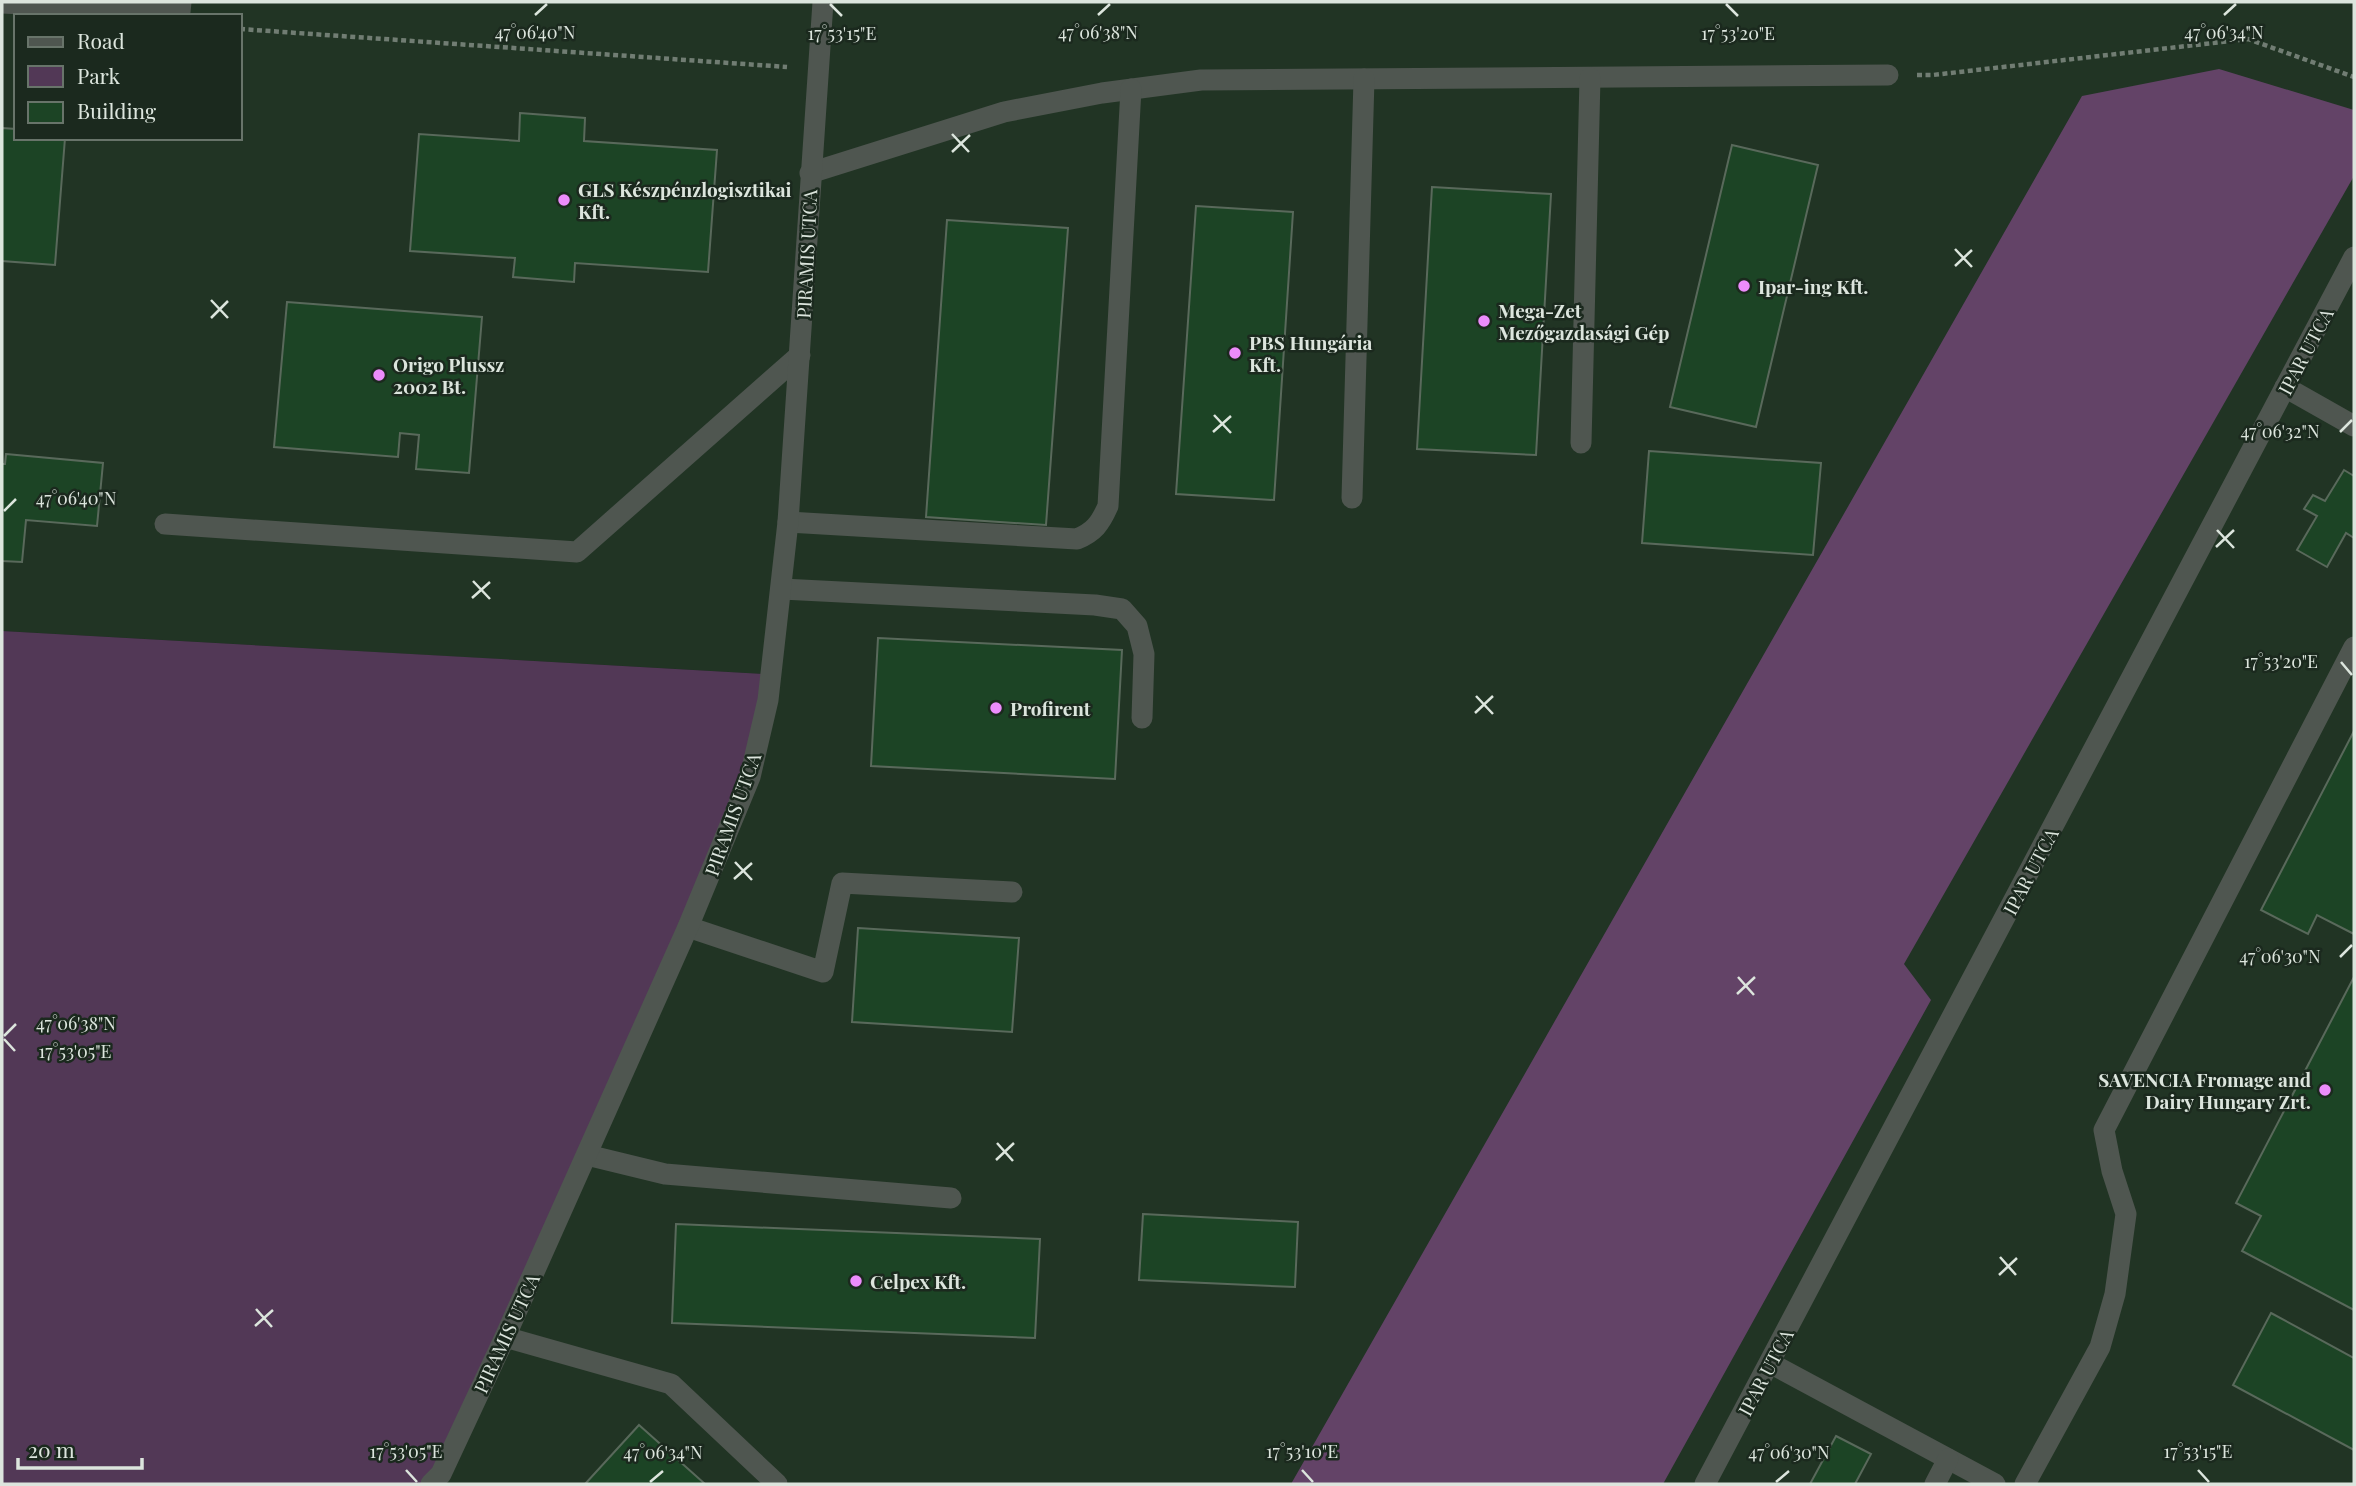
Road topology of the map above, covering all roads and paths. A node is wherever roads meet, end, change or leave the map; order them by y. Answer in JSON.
{"nodes":[{"id":1,"x":181,"y":2,"type":"edge"},
{"id":2,"x":823,"y":2,"type":"edge"},
{"id":3,"x":2,"y":3,"type":"edge"},
{"id":4,"x":242,"y":29,"type":"edge"},
{"id":5,"x":817,"y":69,"type":"junction"},
{"id":6,"x":1888,"y":75,"type":"joint"},
{"id":7,"x":2354,"y":77,"type":"edge"},
{"id":8,"x":1590,"y":78,"type":"junction"},
{"id":9,"x":1364,"y":79,"type":"junction"},
{"id":10,"x":1131,"y":89,"type":"junction"},
{"id":11,"x":810,"y":173,"type":"junction"},
{"id":12,"x":2354,"y":257,"type":"edge"},
{"id":13,"x":800,"y":355,"type":"junction"},
{"id":14,"x":2285,"y":387,"type":"junction"},
{"id":15,"x":2354,"y":426,"type":"edge"},
{"id":16,"x":1581,"y":443,"type":"dead end"},
{"id":17,"x":1352,"y":498,"type":"dead end"},
{"id":18,"x":788,"y":522,"type":"junction"},
{"id":19,"x":165,"y":524,"type":"dead end"},
{"id":20,"x":782,"y":589,"type":"junction"},
{"id":21,"x":2354,"y":647,"type":"edge"},
{"id":22,"x":1142,"y":718,"type":"dead end"},
{"id":23,"x":1012,"y":892,"type":"dead end"},
{"id":24,"x":688,"y":927,"type":"junction"},
{"id":25,"x":587,"y":1155,"type":"junction"},
{"id":26,"x":951,"y":1198,"type":"dead end"},
{"id":27,"x":505,"y":1337,"type":"junction"},
{"id":28,"x":1770,"y":1363,"type":"junction"},
{"id":29,"x":1948,"y":1459,"type":"junction"},
{"id":30,"x":431,"y":1484,"type":"edge"},
{"id":31,"x":777,"y":1484,"type":"edge"},
{"id":32,"x":1705,"y":1484,"type":"edge"},
{"id":33,"x":1935,"y":1484,"type":"edge"},
{"id":34,"x":1995,"y":1484,"type":"edge"},
{"id":35,"x":2025,"y":1484,"type":"edge"}],
"edges":[{"from":1,"to":3,"type":"street"},
{"from":2,"to":5,"type":"street","name":"PIRAMIS UTCA"},
{"from":4,"to":5,"type":"path"},
{"from":5,"to":11,"type":"street","name":"PIRAMIS UTCA"},
{"from":6,"to":7,"type":"path"},
{"from":6,"to":8,"type":"street"},
{"from":8,"to":9,"type":"street"},
{"from":8,"to":16,"type":"street"},
{"from":9,"to":10,"type":"street"},
{"from":9,"to":17,"type":"street"},
{"from":10,"to":11,"type":"street"},
{"from":10,"to":18,"type":"street"},
{"from":11,"to":13,"type":"street","name":"PIRAMIS UTCA"},
{"from":12,"to":14,"type":"street","name":"IPAR UTCA"},
{"from":13,"to":18,"type":"street","name":"PIRAMIS UTCA"},
{"from":13,"to":19,"type":"street"},
{"from":14,"to":15,"type":"street"},
{"from":14,"to":28,"type":"street","name":"IPAR UTCA"},
{"from":18,"to":20,"type":"street","name":"PIRAMIS UTCA"},
{"from":20,"to":22,"type":"street"},
{"from":20,"to":24,"type":"street","name":"PIRAMIS UTCA"},
{"from":21,"to":35,"type":"street"},
{"from":23,"to":24,"type":"street"},
{"from":24,"to":25,"type":"street","name":"PIRAMIS UTCA"},
{"from":25,"to":26,"type":"street"},
{"from":25,"to":27,"type":"street","name":"PIRAMIS UTCA"},
{"from":27,"to":30,"type":"street","name":"PIRAMIS UTCA"},
{"from":27,"to":31,"type":"street"},
{"from":28,"to":29,"type":"street"},
{"from":28,"to":32,"type":"street","name":"IPAR UTCA"},
{"from":29,"to":33,"type":"street"},
{"from":29,"to":34,"type":"street"}]}
